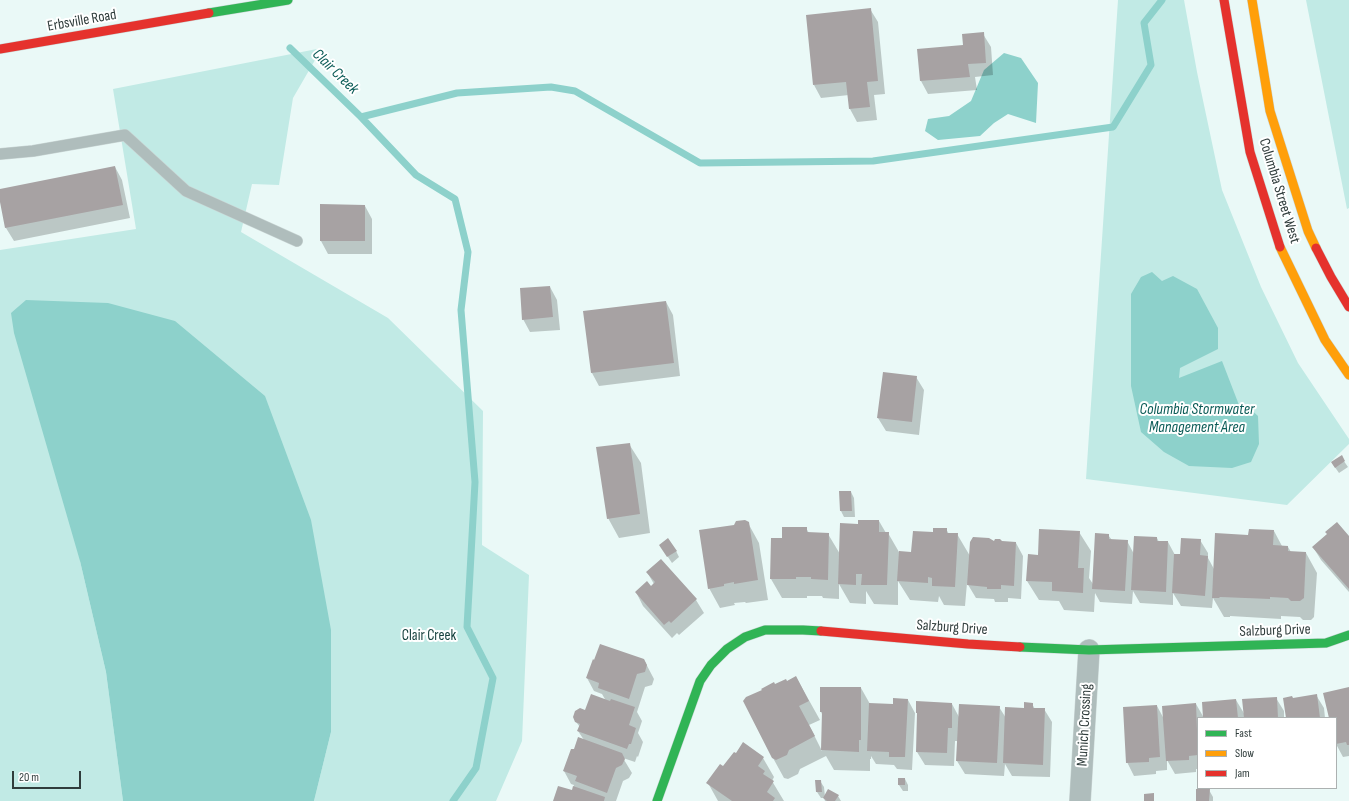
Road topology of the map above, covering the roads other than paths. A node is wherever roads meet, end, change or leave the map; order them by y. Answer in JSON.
{"nodes":[{"id":1,"x":288,"y":0,"type":"edge"},
{"id":2,"x":1224,"y":0,"type":"edge"},
{"id":3,"x":1252,"y":0,"type":"edge"},
{"id":4,"x":0,"y":49,"type":"edge"},
{"id":5,"x":0,"y":154,"type":"edge"},
{"id":6,"x":297,"y":241,"type":"dead end"},
{"id":7,"x":1349,"y":307,"type":"edge"},
{"id":8,"x":1349,"y":375,"type":"edge"},
{"id":9,"x":1349,"y":635,"type":"edge"},
{"id":10,"x":1089,"y":650,"type":"junction"},
{"id":11,"x":657,"y":801,"type":"edge"},
{"id":12,"x":1080,"y":801,"type":"edge"}],
"edges":[{"from":1,"to":4,"type":"main road","name":"Erbsville Road"},
{"from":2,"to":8,"type":"main road","name":"Columbia Street West"},
{"from":3,"to":7,"type":"main road","name":"Columbia Street West"},
{"from":5,"to":6,"type":"lane"},
{"from":9,"to":10,"type":"main road","name":"Salzburg Drive"},
{"from":10,"to":11,"type":"main road","name":"Salzburg Drive"},
{"from":10,"to":12,"type":"street","name":"Munich Crossing"}]}
